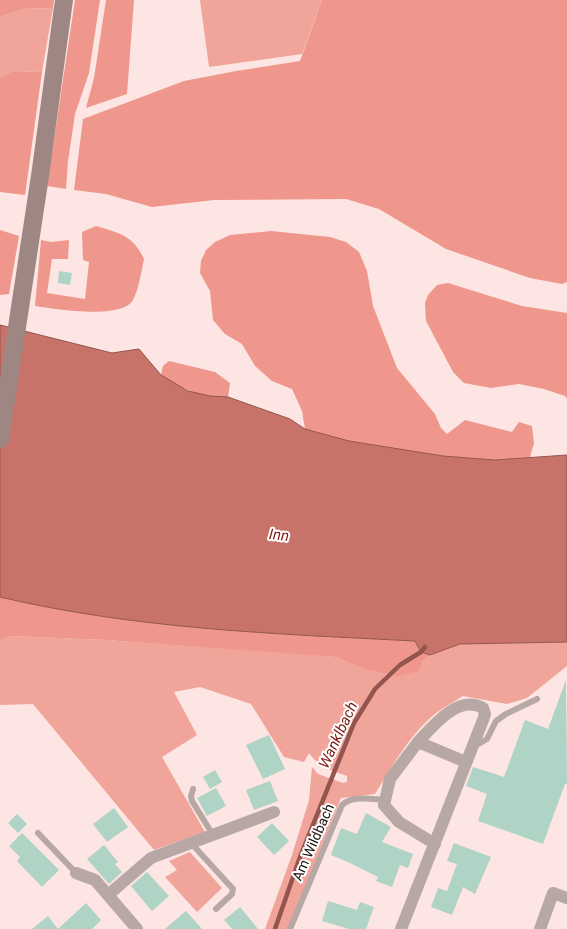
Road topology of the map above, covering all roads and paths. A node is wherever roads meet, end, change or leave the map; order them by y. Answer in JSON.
{"nodes":[{"id":1,"x":64,"y":0,"type":"edge"},
{"id":2,"x":0,"y":439,"type":"edge"},
{"id":3,"x":537,"y":699,"type":"dead end"},
{"id":4,"x":418,"y":742,"type":"junction"},
{"id":5,"x":472,"y":748,"type":"junction"},
{"id":6,"x":466,"y":762,"type":"junction"},
{"id":7,"x":194,"y":789,"type":"dead end"},
{"id":8,"x":384,"y":800,"type":"junction"},
{"id":9,"x":274,"y":812,"type":"dead end"},
{"id":10,"x":38,"y":833,"type":"dead end"},
{"id":11,"x":213,"y":835,"type":"junction"},
{"id":12,"x":192,"y":843,"type":"junction"},
{"id":13,"x":435,"y":844,"type":"junction"},
{"id":14,"x":76,"y":872,"type":"joint"},
{"id":15,"x":108,"y":896,"type":"junction"},
{"id":16,"x":567,"y":898,"type":"edge"},
{"id":17,"x":216,"y":909,"type":"dead end"},
{"id":18,"x":137,"y":929,"type":"edge"},
{"id":19,"x":290,"y":929,"type":"edge"},
{"id":20,"x":401,"y":929,"type":"edge"},
{"id":21,"x":540,"y":929,"type":"edge"}],
"edges":[{"from":1,"to":2,"type":"main road"},
{"from":3,"to":5,"type":"lane"},
{"from":4,"to":5,"type":"street"},
{"from":4,"to":6,"type":"street"},
{"from":4,"to":8,"type":"street"},
{"from":5,"to":6,"type":"street"},
{"from":6,"to":13,"type":"street"},
{"from":7,"to":11,"type":"lane"},
{"from":8,"to":13,"type":"street"},
{"from":8,"to":19,"type":"lane","name":"Am Wildbach"},
{"from":9,"to":11,"type":"street"},
{"from":10,"to":14,"type":"lane"},
{"from":11,"to":12,"type":"street"},
{"from":12,"to":15,"type":"street"},
{"from":12,"to":17,"type":"lane"},
{"from":13,"to":20,"type":"street"},
{"from":14,"to":15,"type":"street"},
{"from":15,"to":18,"type":"street"},
{"from":16,"to":21,"type":"street"}]}
